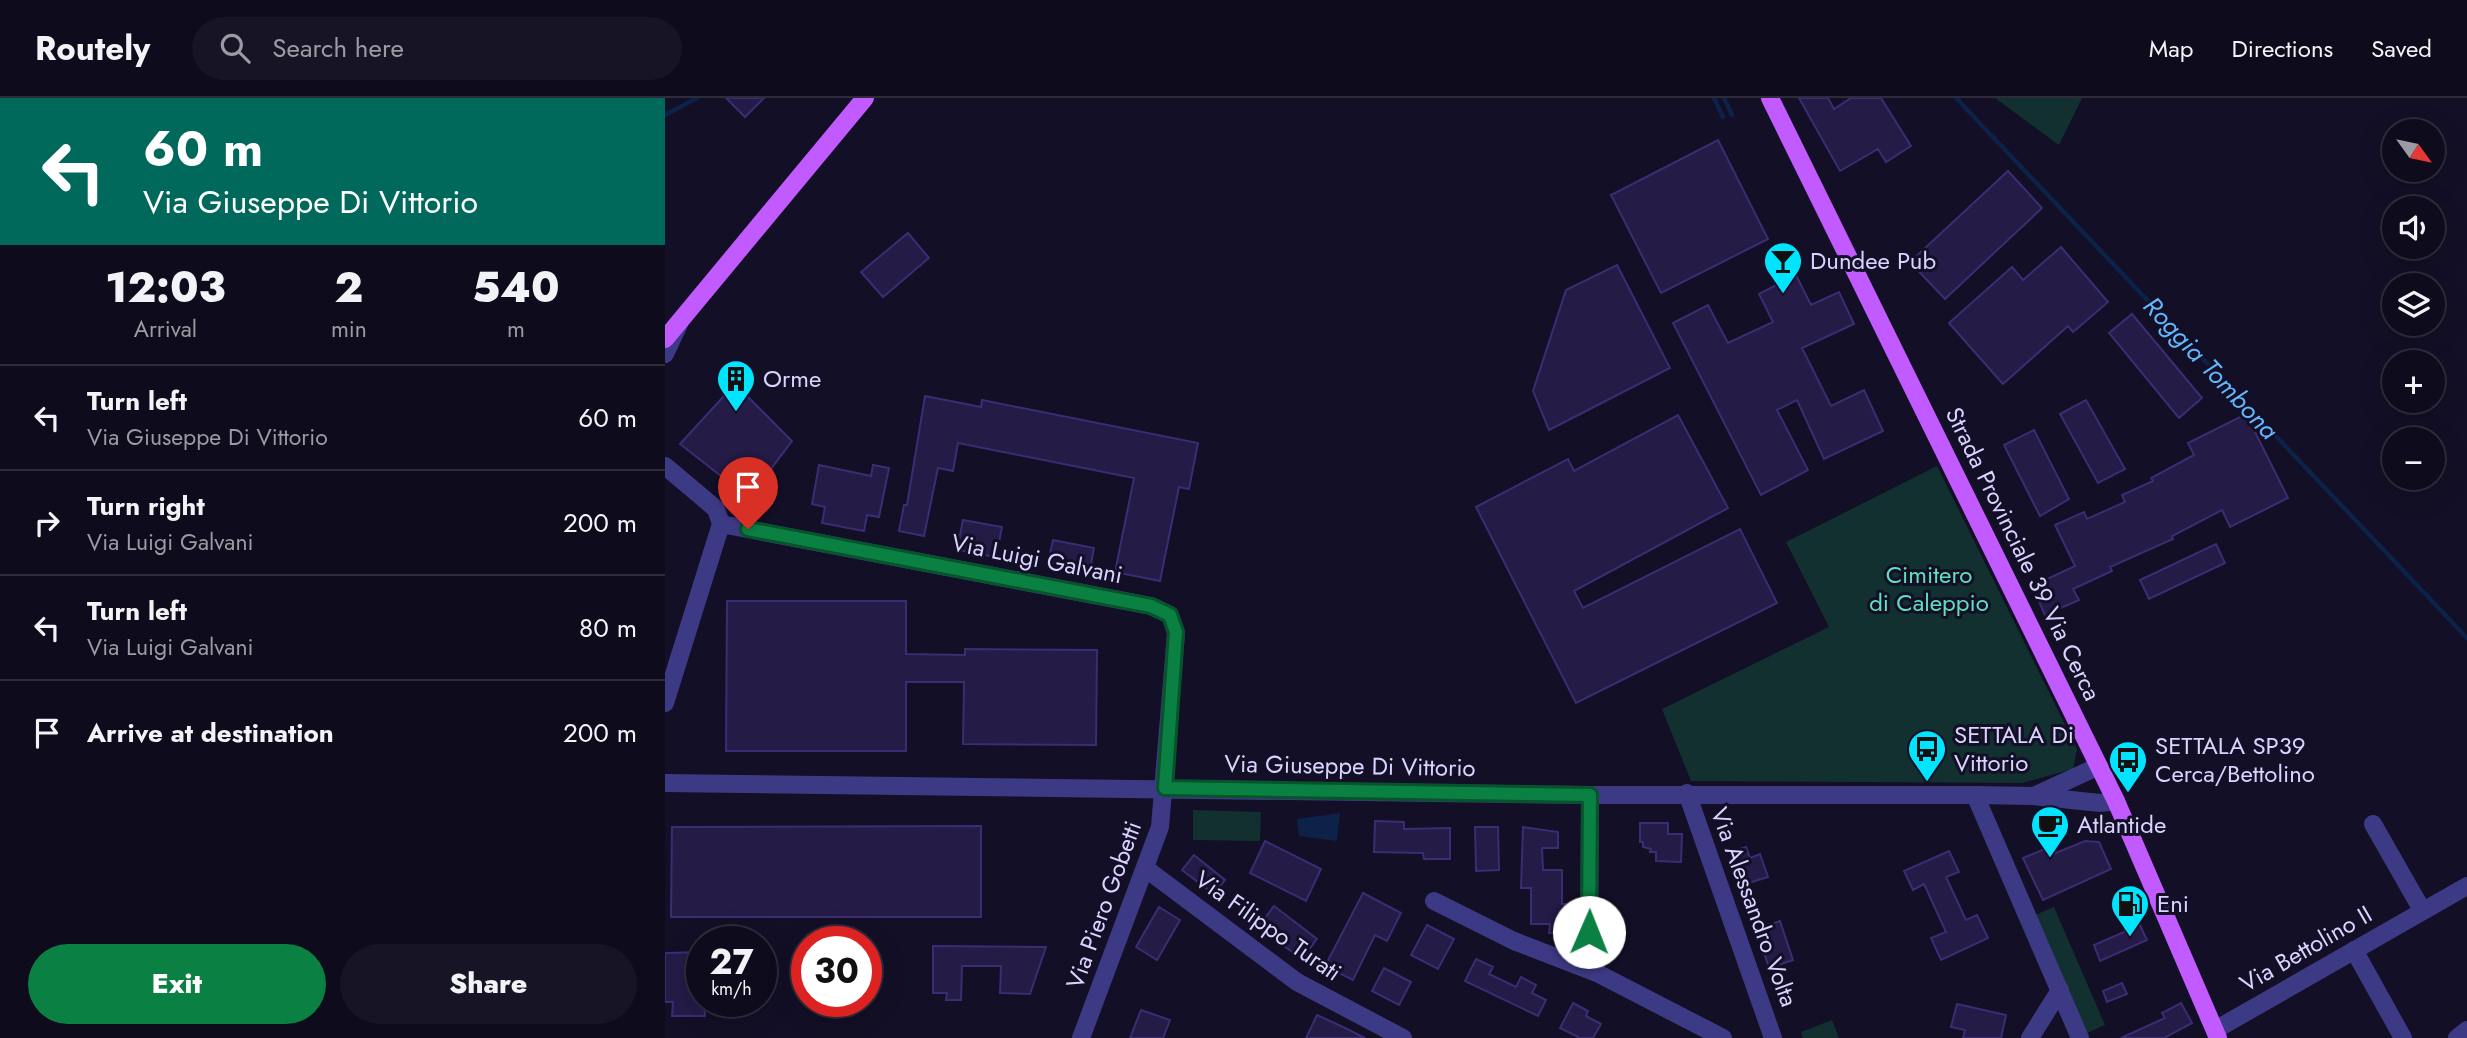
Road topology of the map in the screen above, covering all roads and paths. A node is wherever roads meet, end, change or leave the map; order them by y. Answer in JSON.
{"nodes":[{"id":1,"x":865,"y":98,"type":"edge"},
{"id":2,"x":1770,"y":98,"type":"edge"},
{"id":3,"x":680,"y":321,"type":"junction"},
{"id":4,"x":665,"y":339,"type":"edge"},
{"id":5,"x":665,"y":354,"type":"edge"},
{"id":6,"x":665,"y":466,"type":"edge"},
{"id":7,"x":721,"y":524,"type":"junction"},
{"id":8,"x":665,"y":703,"type":"edge"},
{"id":9,"x":2099,"y":766,"type":"junction"},
{"id":10,"x":665,"y":783,"type":"edge"},
{"id":11,"x":1165,"y":788,"type":"junction"},
{"id":12,"x":1687,"y":793,"type":"junction"},
{"id":13,"x":1590,"y":795,"type":"junction"},
{"id":14,"x":1975,"y":795,"type":"junction"},
{"id":15,"x":2033,"y":796,"type":"junction"},
{"id":16,"x":2116,"y":801,"type":"junction"},
{"id":17,"x":2373,"y":824,"type":"dead end"},
{"id":18,"x":1145,"y":868,"type":"junction"},
{"id":19,"x":2467,"y":886,"type":"edge"},
{"id":20,"x":1434,"y":901,"type":"dead end"},
{"id":21,"x":2422,"y":910,"type":"junction"},
{"id":22,"x":2354,"y":950,"type":"junction"},
{"id":23,"x":1597,"y":973,"type":"junction"},
{"id":24,"x":2060,"y":990,"type":"junction"},
{"id":25,"x":2467,"y":1030,"type":"edge"},
{"id":26,"x":2217,"y":1034,"type":"edge"},
{"id":27,"x":1081,"y":1038,"type":"edge"},
{"id":28,"x":1403,"y":1038,"type":"edge"},
{"id":29,"x":1723,"y":1038,"type":"edge"},
{"id":30,"x":1773,"y":1038,"type":"edge"},
{"id":31,"x":2030,"y":1038,"type":"edge"},
{"id":32,"x":2080,"y":1038,"type":"edge"},
{"id":33,"x":2403,"y":1038,"type":"edge"},
{"id":34,"x":2457,"y":1038,"type":"edge"}],
"edges":[{"from":1,"to":3,"type":"main road"},
{"from":2,"to":9,"type":"main road","name":"Strada Provinciale 39 Via Cerca"},
{"from":3,"to":4,"type":"main road"},
{"from":3,"to":5,"type":"street"},
{"from":6,"to":7,"type":"street"},
{"from":7,"to":8,"type":"street"},
{"from":7,"to":11,"type":"street","name":"Via Luigi Galvani"},
{"from":9,"to":15,"type":"street","name":"Via Giuseppe Di Vittorio"},
{"from":9,"to":16,"type":"main road","name":"Strada Provinciale 39 Via Cerca"},
{"from":10,"to":11,"type":"street","name":"Via Giuseppe Di Vittorio"},
{"from":11,"to":13,"type":"street","name":"Via Giuseppe Di Vittorio"},
{"from":11,"to":18,"type":"street","name":"Via Piero Gobetti"},
{"from":12,"to":13,"type":"street","name":"Via Giuseppe Di Vittorio"},
{"from":12,"to":14,"type":"street","name":"Via Giuseppe Di Vittorio"},
{"from":12,"to":30,"type":"street","name":"Via Alessandro Volta"},
{"from":13,"to":23,"type":"street"},
{"from":14,"to":15,"type":"street","name":"Via Giuseppe Di Vittorio"},
{"from":14,"to":24,"type":"street"},
{"from":15,"to":16,"type":"street","name":"Via Giuseppe Di Vittorio"},
{"from":16,"to":26,"type":"main road","name":"Strada Provinciale 39 Via Cerca"},
{"from":17,"to":21,"type":"street"},
{"from":18,"to":27,"type":"street","name":"Via Piero Gobetti"},
{"from":18,"to":28,"type":"street","name":"Via Filippo Turati"},
{"from":19,"to":21,"type":"street","name":"Via Bettolino II"},
{"from":20,"to":23,"type":"street"},
{"from":21,"to":22,"type":"street","name":"Via Bettolino II"},
{"from":22,"to":26,"type":"street","name":"Via Bettolino II"},
{"from":22,"to":33,"type":"street"},
{"from":23,"to":29,"type":"street"},
{"from":24,"to":31,"type":"street"},
{"from":24,"to":32,"type":"street"},
{"from":25,"to":34,"type":"street"}]}
